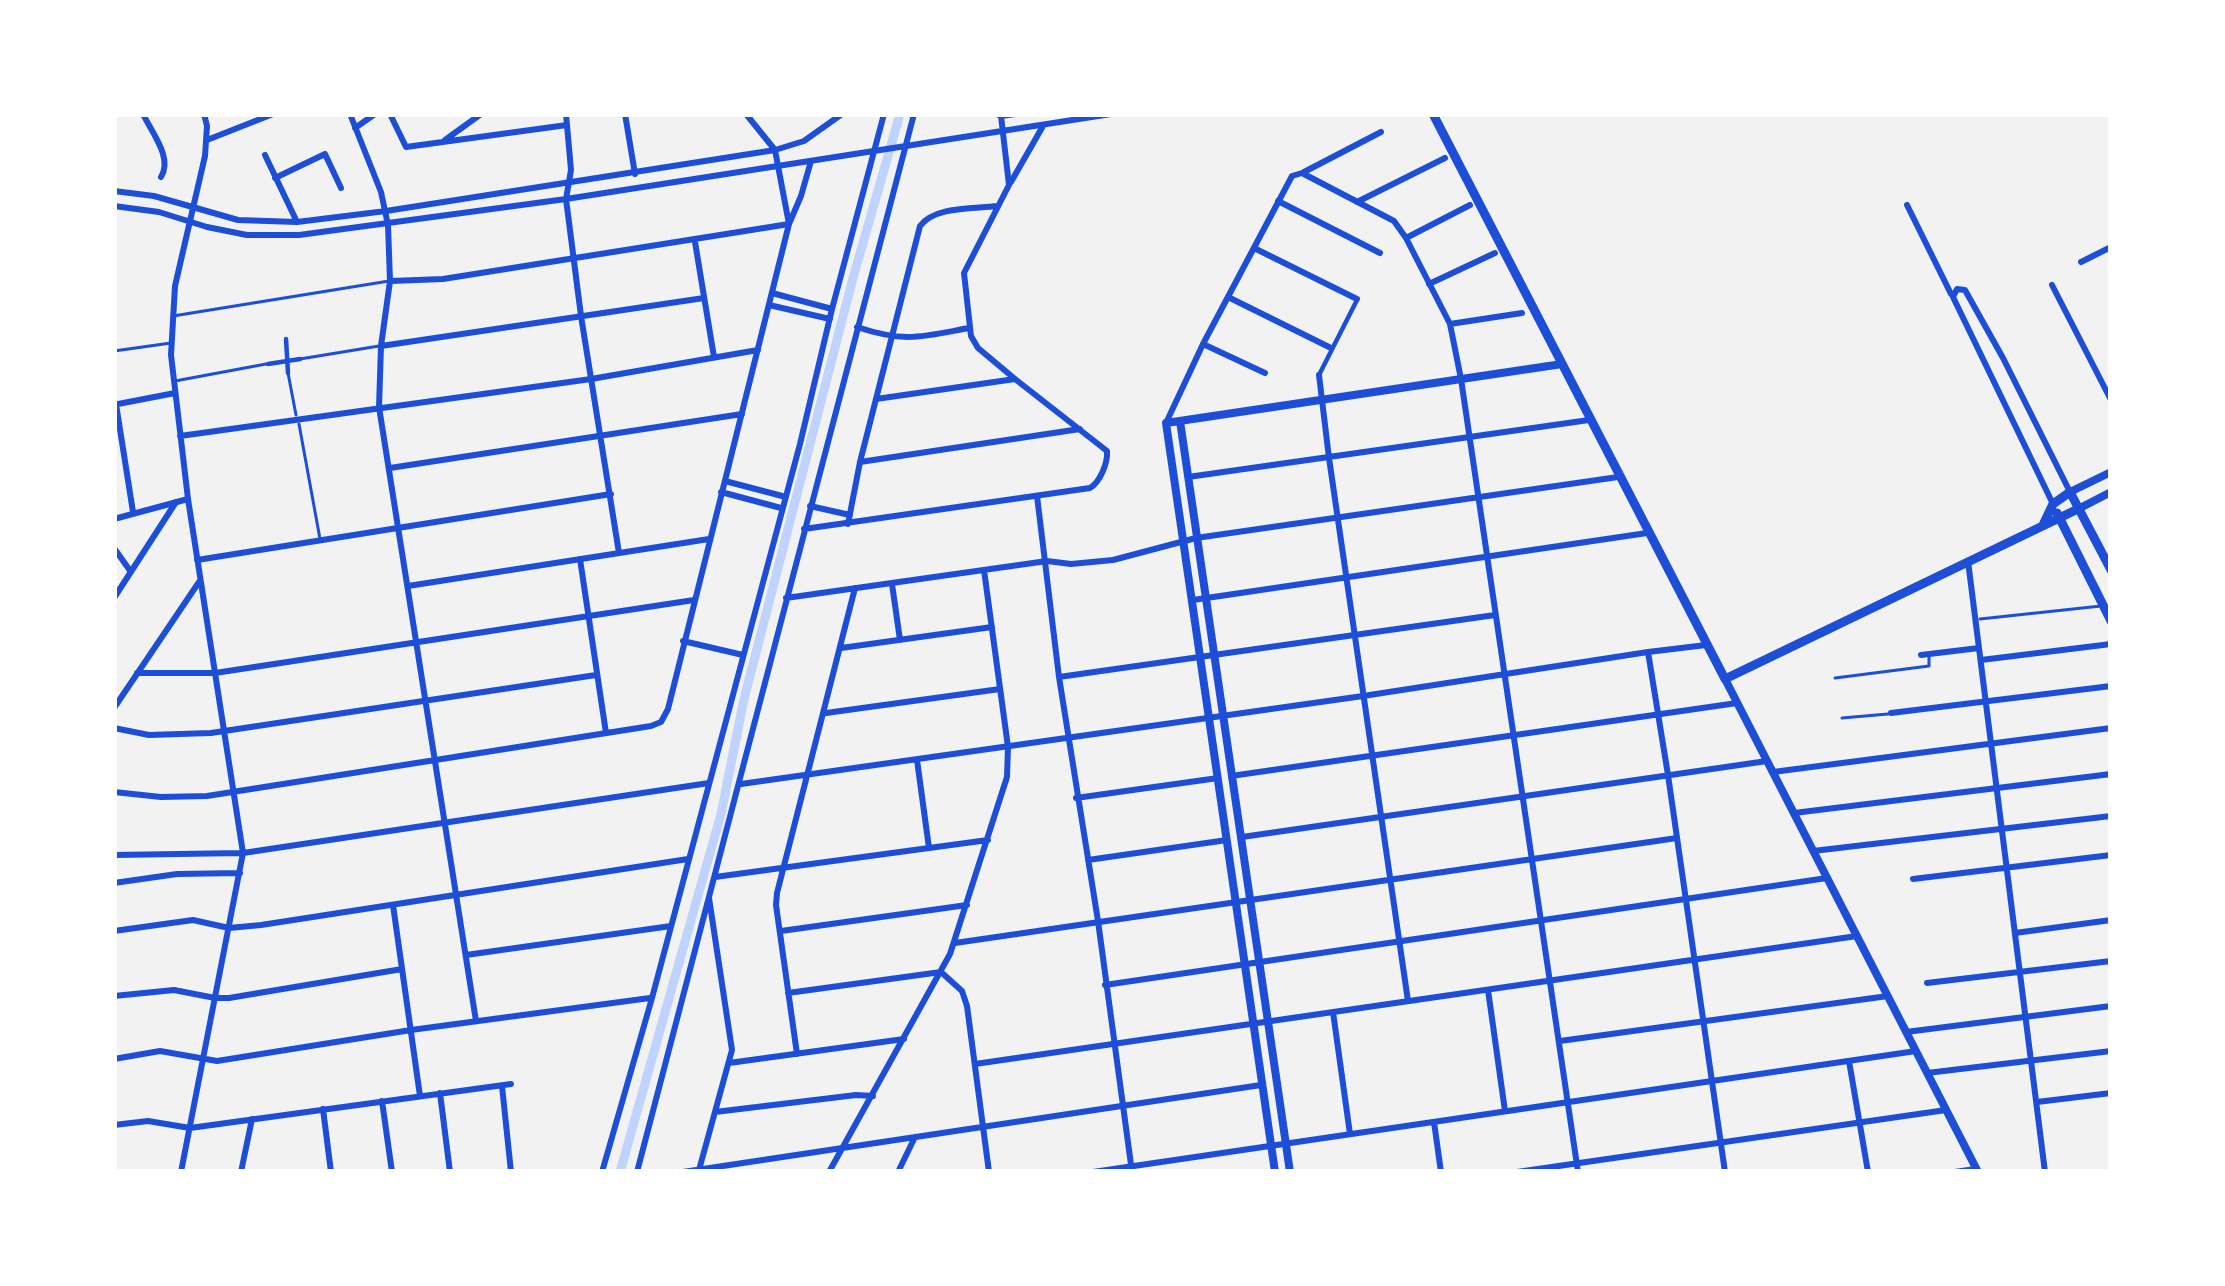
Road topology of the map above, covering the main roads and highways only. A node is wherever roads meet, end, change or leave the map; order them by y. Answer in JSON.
{"nodes":[{"id":1,"x":1433,"y":114,"type":"edge"},
{"id":2,"x":2053,"y":504,"type":"junction"},
{"id":3,"x":2080,"y":508,"type":"junction"},
{"id":4,"x":2060,"y":518,"type":"junction"},
{"id":5,"x":2043,"y":524,"type":"junction"},
{"id":6,"x":2111,"y":570,"type":"edge"},
{"id":7,"x":2111,"y":621,"type":"edge"}],
"edges":[{"from":1,"to":5,"type":"main road"},
{"from":2,"to":3,"type":"main road"},
{"from":2,"to":4,"type":"main road"},
{"from":2,"to":5,"type":"main road"},
{"from":3,"to":4,"type":"main road"},
{"from":3,"to":6,"type":"main road"},
{"from":4,"to":5,"type":"main road"},
{"from":4,"to":7,"type":"main road"}]}
